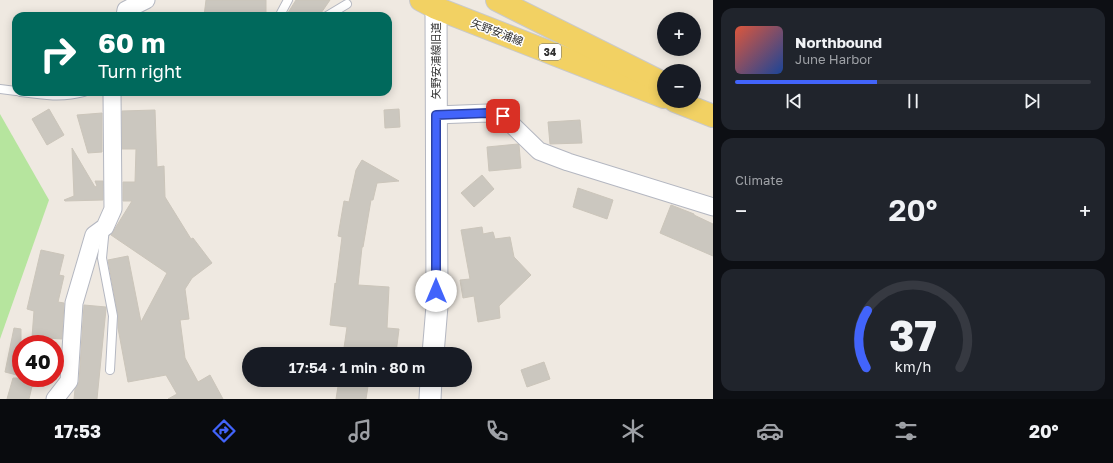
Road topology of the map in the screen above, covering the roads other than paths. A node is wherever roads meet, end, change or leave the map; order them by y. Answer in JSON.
{"nodes":[{"id":1,"x":146,"y":0,"type":"edge"},
{"id":2,"x":288,"y":0,"type":"edge"},
{"id":3,"x":497,"y":0,"type":"edge"},
{"id":4,"x":431,"y":3,"type":"edge"},
{"id":5,"x":346,"y":4,"type":"dead end"},
{"id":6,"x":126,"y":12,"type":"edge"},
{"id":7,"x":282,"y":12,"type":"edge"},
{"id":8,"x":333,"y":12,"type":"edge"},
{"id":9,"x":657,"y":80,"type":"edge"},
{"id":10,"x":0,"y":90,"type":"edge"},
{"id":11,"x":12,"y":92,"type":"edge"},
{"id":12,"x":657,"y":94,"type":"edge"},
{"id":13,"x":112,"y":96,"type":"edge"},
{"id":14,"x":701,"y":103,"type":"edge"},
{"id":15,"x":693,"y":108,"type":"edge"},
{"id":16,"x":713,"y":109,"type":"edge"},
{"id":17,"x":436,"y":115,"type":"junction"},
{"id":18,"x":713,"y":116,"type":"edge"},
{"id":19,"x":713,"y":207,"type":"edge"},
{"id":20,"x":105,"y":227,"type":"junction"},
{"id":21,"x":434,"y":347,"type":"edge"},
{"id":22,"x":110,"y":370,"type":"dead end"},
{"id":23,"x":431,"y":387,"type":"edge"},
{"id":24,"x":55,"y":399,"type":"edge"},
{"id":25,"x":430,"y":399,"type":"edge"}],
"edges":[{"from":1,"to":6,"type":"street"},
{"from":2,"to":7,"type":"lane"},
{"from":3,"to":9,"type":"main road","number":"34"},
{"from":4,"to":12,"type":"main road","name":"矢野安浦線","number":"34"},
{"from":4,"to":17,"type":"street","name":"矢野安浦線旧道"},
{"from":5,"to":8,"type":"lane"},
{"from":10,"to":11,"type":"lane"},
{"from":13,"to":20,"type":"street"},
{"from":14,"to":16,"type":"main road"},
{"from":15,"to":18,"type":"main road"},
{"from":17,"to":19,"type":"street"},
{"from":17,"to":21,"type":"street","name":"矢野安浦線旧道"},
{"from":20,"to":22,"type":"lane"},
{"from":20,"to":24,"type":"street"},
{"from":23,"to":25,"type":"street"}]}
